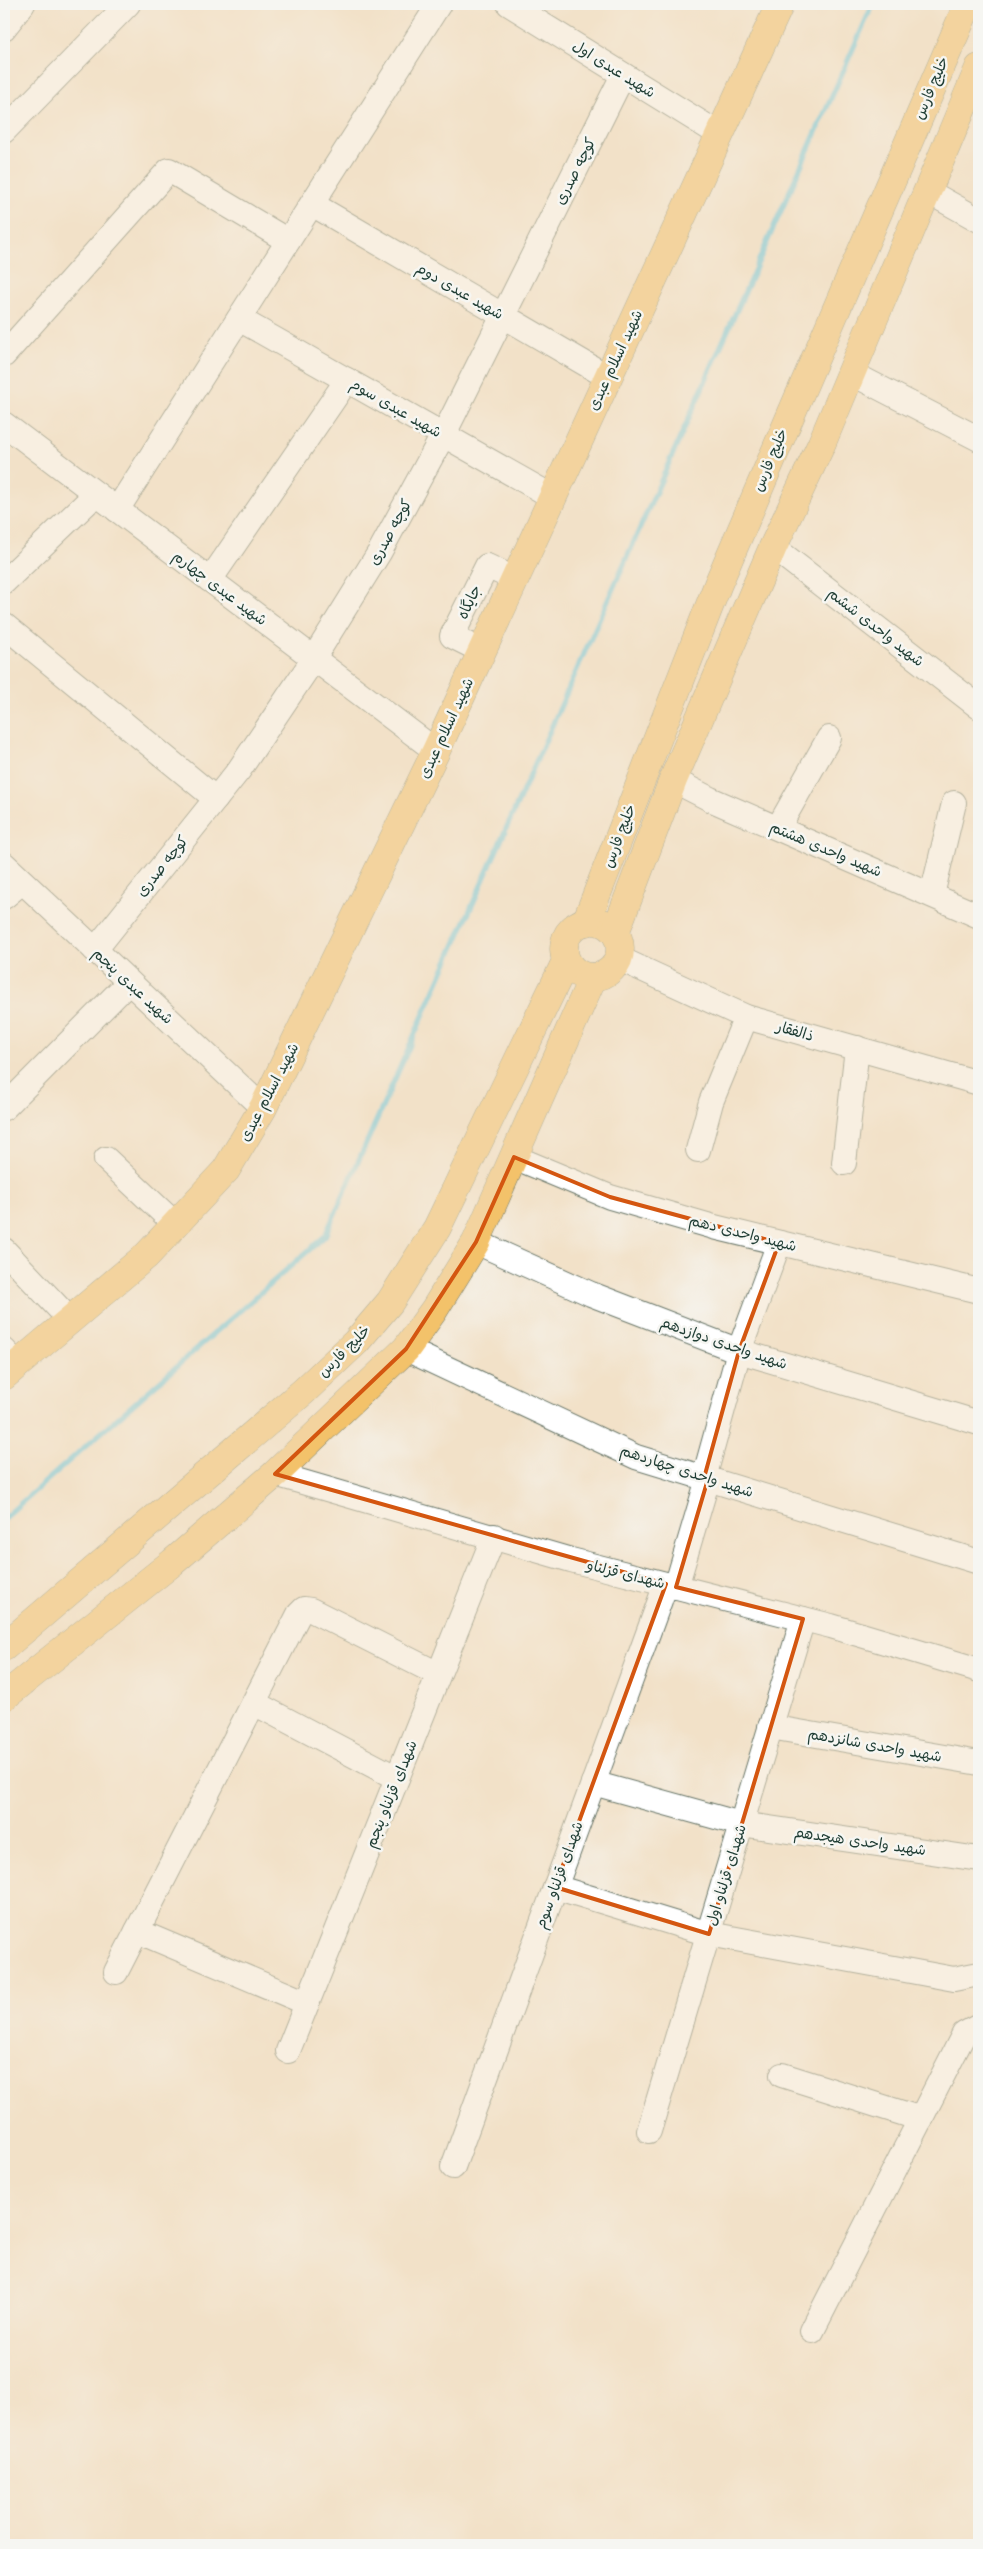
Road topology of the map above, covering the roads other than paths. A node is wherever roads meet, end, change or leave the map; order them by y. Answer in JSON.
{"nodes":[{"id":1,"x":23,"y":4,"type":"edge"},
{"id":2,"x":128,"y":4,"type":"edge"},
{"id":3,"x":439,"y":4,"type":"edge"},
{"id":4,"x":509,"y":4,"type":"edge"},
{"id":5,"x":780,"y":4,"type":"edge"},
{"id":6,"x":968,"y":4,"type":"edge"},
{"id":7,"x":4,"y":28,"type":"edge"},
{"id":8,"x":979,"y":68,"type":"edge"},
{"id":9,"x":623,"y":75,"type":"junction"},
{"id":10,"x":4,"y":131,"type":"edge"},
{"id":11,"x":718,"y":134,"type":"junction"},
{"id":12,"x":927,"y":191,"type":"junction"},
{"id":13,"x":312,"y":204,"type":"junction"},
{"id":14,"x":979,"y":220,"type":"edge"},
{"id":15,"x":288,"y":241,"type":"junction"},
{"id":16,"x":502,"y":316,"type":"junction"},
{"id":17,"x":239,"y":319,"type":"junction"},
{"id":18,"x":4,"y":355,"type":"edge"},
{"id":19,"x":851,"y":373,"type":"junction"},
{"id":20,"x":608,"y":376,"type":"junction"},
{"id":21,"x":347,"y":380,"type":"junction"},
{"id":22,"x":4,"y":424,"type":"edge"},
{"id":23,"x":443,"y":434,"type":"junction"},
{"id":24,"x":979,"y":439,"type":"edge"},
{"id":25,"x":96,"y":494,"type":"junction"},
{"id":26,"x":553,"y":497,"type":"junction"},
{"id":27,"x":118,"y":510,"type":"junction"},
{"id":28,"x":773,"y":546,"type":"junction"},
{"id":29,"x":210,"y":580,"type":"junction"},
{"id":30,"x":4,"y":582,"type":"edge"},
{"id":31,"x":4,"y":625,"type":"edge"},
{"id":32,"x":314,"y":658,"type":"junction"},
{"id":33,"x":979,"y":707,"type":"edge"},
{"id":34,"x":829,"y":738,"type":"dead end"},
{"id":35,"x":436,"y":751,"type":"junction"},
{"id":36,"x":673,"y":780,"type":"junction"},
{"id":37,"x":216,"y":799,"type":"junction"},
{"id":38,"x":954,"y":803,"type":"dead end"},
{"id":39,"x":778,"y":828,"type":"junction"},
{"id":40,"x":4,"y":864,"type":"edge"},
{"id":41,"x":22,"y":882,"type":"junction"},
{"id":42,"x":932,"y":895,"type":"junction"},
{"id":43,"x":4,"y":897,"type":"edge"},
{"id":44,"x":979,"y":916,"type":"edge"},
{"id":45,"x":586,"y":922,"type":"junction"},
{"id":46,"x":617,"y":946,"type":"junction"},
{"id":47,"x":95,"y":950,"type":"junction"},
{"id":48,"x":566,"y":961,"type":"junction"},
{"id":49,"x":593,"y":977,"type":"junction"},
{"id":50,"x":129,"y":982,"type":"junction"},
{"id":51,"x":746,"y":1017,"type":"junction"},
{"id":52,"x":857,"y":1048,"type":"junction"},
{"id":53,"x":979,"y":1083,"type":"edge"},
{"id":54,"x":4,"y":1108,"type":"edge"},
{"id":55,"x":263,"y":1108,"type":"junction"},
{"id":56,"x":698,"y":1150,"type":"dead end"},
{"id":57,"x":514,"y":1157,"type":"junction"},
{"id":58,"x":106,"y":1159,"type":"dead end"},
{"id":59,"x":844,"y":1163,"type":"dead end"},
{"id":60,"x":175,"y":1224,"type":"junction"},
{"id":61,"x":476,"y":1242,"type":"junction"},
{"id":62,"x":780,"y":1243,"type":"junction"},
{"id":63,"x":4,"y":1250,"type":"edge"},
{"id":64,"x":979,"y":1291,"type":"edge"},
{"id":65,"x":70,"y":1320,"type":"junction"},
{"id":66,"x":406,"y":1349,"type":"junction"},
{"id":67,"x":739,"y":1351,"type":"junction"},
{"id":68,"x":8,"y":1364,"type":"edge"},
{"id":69,"x":979,"y":1423,"type":"edge"},
{"id":70,"x":275,"y":1474,"type":"junction"},
{"id":71,"x":706,"y":1479,"type":"junction"},
{"id":72,"x":494,"y":1536,"type":"junction"},
{"id":73,"x":979,"y":1562,"type":"edge"},
{"id":74,"x":671,"y":1585,"type":"junction"},
{"id":75,"x":803,"y":1619,"type":"junction"},
{"id":76,"x":4,"y":1647,"type":"edge"},
{"id":77,"x":979,"y":1670,"type":"edge"},
{"id":78,"x":438,"y":1674,"type":"junction"},
{"id":79,"x":4,"y":1697,"type":"edge"},
{"id":80,"x":254,"y":1703,"type":"junction"},
{"id":81,"x":770,"y":1727,"type":"junction"},
{"id":82,"x":979,"y":1763,"type":"edge"},
{"id":83,"x":397,"y":1778,"type":"junction"},
{"id":84,"x":593,"y":1783,"type":"junction"},
{"id":85,"x":741,"y":1824,"type":"junction"},
{"id":86,"x":979,"y":1859,"type":"edge"},
{"id":87,"x":555,"y":1887,"type":"junction"},
{"id":88,"x":137,"y":1931,"type":"junction"},
{"id":89,"x":709,"y":1934,"type":"junction"},
{"id":90,"x":116,"y":1972,"type":"dead end"},
{"id":91,"x":979,"y":1974,"type":"edge"},
{"id":92,"x":307,"y":2003,"type":"junction"},
{"id":93,"x":979,"y":2026,"type":"edge"},
{"id":94,"x":288,"y":2051,"type":"dead end"},
{"id":95,"x":782,"y":2075,"type":"dead end"},
{"id":96,"x":921,"y":2119,"type":"junction"},
{"id":97,"x":650,"y":2131,"type":"dead end"},
{"id":98,"x":454,"y":2167,"type":"dead end"},
{"id":99,"x":812,"y":2331,"type":"dead end"}],
"edges":[{"from":1,"to":7,"type":"street"},
{"from":2,"to":10,"type":"street"},
{"from":3,"to":13,"type":"street"},
{"from":4,"to":9,"type":"street","name":"شهید عبدی اول"},
{"from":5,"to":11,"type":"main road","name":"شهید اسلام عبدی"},
{"from":6,"to":45,"type":"main road","name":"خلیج فارس"},
{"from":8,"to":12,"type":"main road","name":"خلیج فارس"},
{"from":9,"to":11,"type":"street","name":"شهید عبدی اول"},
{"from":9,"to":16,"type":"street","name":"کوچه صدری"},
{"from":11,"to":20,"type":"main road","name":"شهید اسلام عبدی"},
{"from":12,"to":14,"type":"street"},
{"from":12,"to":19,"type":"main road","name":"خلیج فارس"},
{"from":13,"to":15,"type":"street"},
{"from":13,"to":16,"type":"street","name":"شهید عبدی دوم"},
{"from":15,"to":17,"type":"street"},
{"from":15,"to":18,"type":"street"},
{"from":16,"to":20,"type":"street","name":"شهید عبدی دوم"},
{"from":16,"to":23,"type":"street","name":"کوچه صدری"},
{"from":17,"to":21,"type":"street","name":"شهید عبدی سوم"},
{"from":17,"to":27,"type":"street"},
{"from":19,"to":24,"type":"street"},
{"from":19,"to":28,"type":"main road","name":"خلیج فارس"},
{"from":20,"to":26,"type":"main road","name":"شهید اسلام عبدی"},
{"from":21,"to":23,"type":"street","name":"شهید عبدی سوم"},
{"from":21,"to":29,"type":"street"},
{"from":22,"to":25,"type":"street","name":"شهید عبدی چهارم"},
{"from":23,"to":26,"type":"street","name":"شهید عبدی سوم"},
{"from":23,"to":32,"type":"street","name":"کوچه صدری"},
{"from":25,"to":27,"type":"street","name":"شهید عبدی چهارم"},
{"from":25,"to":30,"type":"street"},
{"from":26,"to":35,"type":"main road","name":"شهید اسلام عبدی"},
{"from":27,"to":29,"type":"street","name":"شهید عبدی چهارم"},
{"from":28,"to":33,"type":"street","name":"شهید واحدی ششم"},
{"from":28,"to":36,"type":"main road","name":"خلیج فارس"},
{"from":29,"to":32,"type":"street","name":"شهید عبدی چهارم"},
{"from":31,"to":37,"type":"street"},
{"from":32,"to":35,"type":"street","name":"شهید عبدی چهارم"},
{"from":32,"to":37,"type":"street","name":"کوچه صدری"},
{"from":34,"to":39,"type":"street"},
{"from":35,"to":55,"type":"main road","name":"شهید اسلام عبدی"},
{"from":36,"to":39,"type":"street","name":"شهید واحدی هشتم"},
{"from":36,"to":46,"type":"main road","name":"خلیج فارس"},
{"from":37,"to":47,"type":"street","name":"کوچه صدری"},
{"from":38,"to":42,"type":"street"},
{"from":39,"to":42,"type":"street","name":"شهید واحدی هشتم"},
{"from":40,"to":41,"type":"street","name":"شهید عبدی پنجم"},
{"from":41,"to":43,"type":"street"},
{"from":41,"to":47,"type":"street","name":"شهید عبدی پنجم"},
{"from":42,"to":44,"type":"street","name":"شهید واحدی هشتم"},
{"from":45,"to":46,"type":"main road"},
{"from":45,"to":48,"type":"main road"},
{"from":46,"to":49,"type":"main road"},
{"from":46,"to":51,"type":"street","name":"ذالفقار"},
{"from":47,"to":50,"type":"street","name":"شهید عبدی پنجم"},
{"from":48,"to":49,"type":"main road"},
{"from":48,"to":76,"type":"main road","name":"خلیج فارس"},
{"from":49,"to":57,"type":"main road"},
{"from":50,"to":54,"type":"street"},
{"from":50,"to":55,"type":"street","name":"شهید عبدی پنجم"},
{"from":51,"to":52,"type":"street","name":"ذالفقار"},
{"from":51,"to":56,"type":"street"},
{"from":52,"to":53,"type":"street","name":"ذالفقار"},
{"from":52,"to":59,"type":"street"},
{"from":55,"to":60,"type":"main road","name":"شهید اسلام عبدی"},
{"from":57,"to":61,"type":"main road"},
{"from":57,"to":62,"type":"street","name":"شهید واحدی دهم"},
{"from":58,"to":60,"type":"street"},
{"from":60,"to":65,"type":"main road","name":"شهید اسلام عبدی"},
{"from":61,"to":66,"type":"main road"},
{"from":61,"to":67,"type":"street","name":"شهید واحدی دوازدهم"},
{"from":62,"to":64,"type":"street","name":"شهید واحدی دهم"},
{"from":62,"to":67,"type":"street","name":"شهدای قزلناو سوم"},
{"from":63,"to":65,"type":"street"},
{"from":65,"to":68,"type":"main road","name":"شهید اسلام عبدی"},
{"from":66,"to":70,"type":"main road"},
{"from":66,"to":71,"type":"street","name":"شهید واحدی چهاردهم"},
{"from":67,"to":69,"type":"street","name":"شهید واحدی دوازدهم"},
{"from":67,"to":71,"type":"street","name":"شهدای قزلناو سوم"},
{"from":70,"to":72,"type":"street","name":"شهدای قزلناو"},
{"from":70,"to":79,"type":"main road"},
{"from":71,"to":73,"type":"street","name":"شهید واحدی چهاردهم"},
{"from":71,"to":74,"type":"street","name":"شهدای قزلناو سوم"},
{"from":72,"to":74,"type":"street","name":"شهدای قزلناو"},
{"from":72,"to":78,"type":"street","name":"شهدای قزلناو پنجم"},
{"from":74,"to":75,"type":"street","name":"شهدای قزلناو"},
{"from":74,"to":84,"type":"street","name":"شهدای قزلناو سوم"},
{"from":75,"to":77,"type":"street","name":"شهدای قزلناو"},
{"from":75,"to":81,"type":"street","name":"شهدای قزلناو اول"},
{"from":78,"to":80,"type":"street"},
{"from":78,"to":83,"type":"street","name":"شهدای قزلناو پنجم"},
{"from":80,"to":83,"type":"street"},
{"from":80,"to":88,"type":"street"},
{"from":81,"to":82,"type":"street","name":"شهید واحدی شانزدهم"},
{"from":81,"to":85,"type":"street","name":"شهدای قزلناو اول"},
{"from":83,"to":92,"type":"street","name":"شهدای قزلناو پنجم"},
{"from":84,"to":85,"type":"street","name":"شهید واحدی هیجدهم"},
{"from":84,"to":87,"type":"street","name":"شهدای قزلناو سوم"},
{"from":85,"to":86,"type":"street","name":"شهید واحدی هیجدهم"},
{"from":85,"to":89,"type":"street","name":"شهدای قزلناو اول"},
{"from":87,"to":89,"type":"street"},
{"from":87,"to":98,"type":"street","name":"شهدای قزلناو سوم"},
{"from":88,"to":90,"type":"street"},
{"from":88,"to":92,"type":"street"},
{"from":89,"to":91,"type":"street"},
{"from":89,"to":97,"type":"street","name":"شهدای قزلناو اول"},
{"from":92,"to":94,"type":"street","name":"شهدای قزلناو پنجم"},
{"from":93,"to":96,"type":"street"},
{"from":95,"to":96,"type":"street"},
{"from":96,"to":99,"type":"street"}]}
